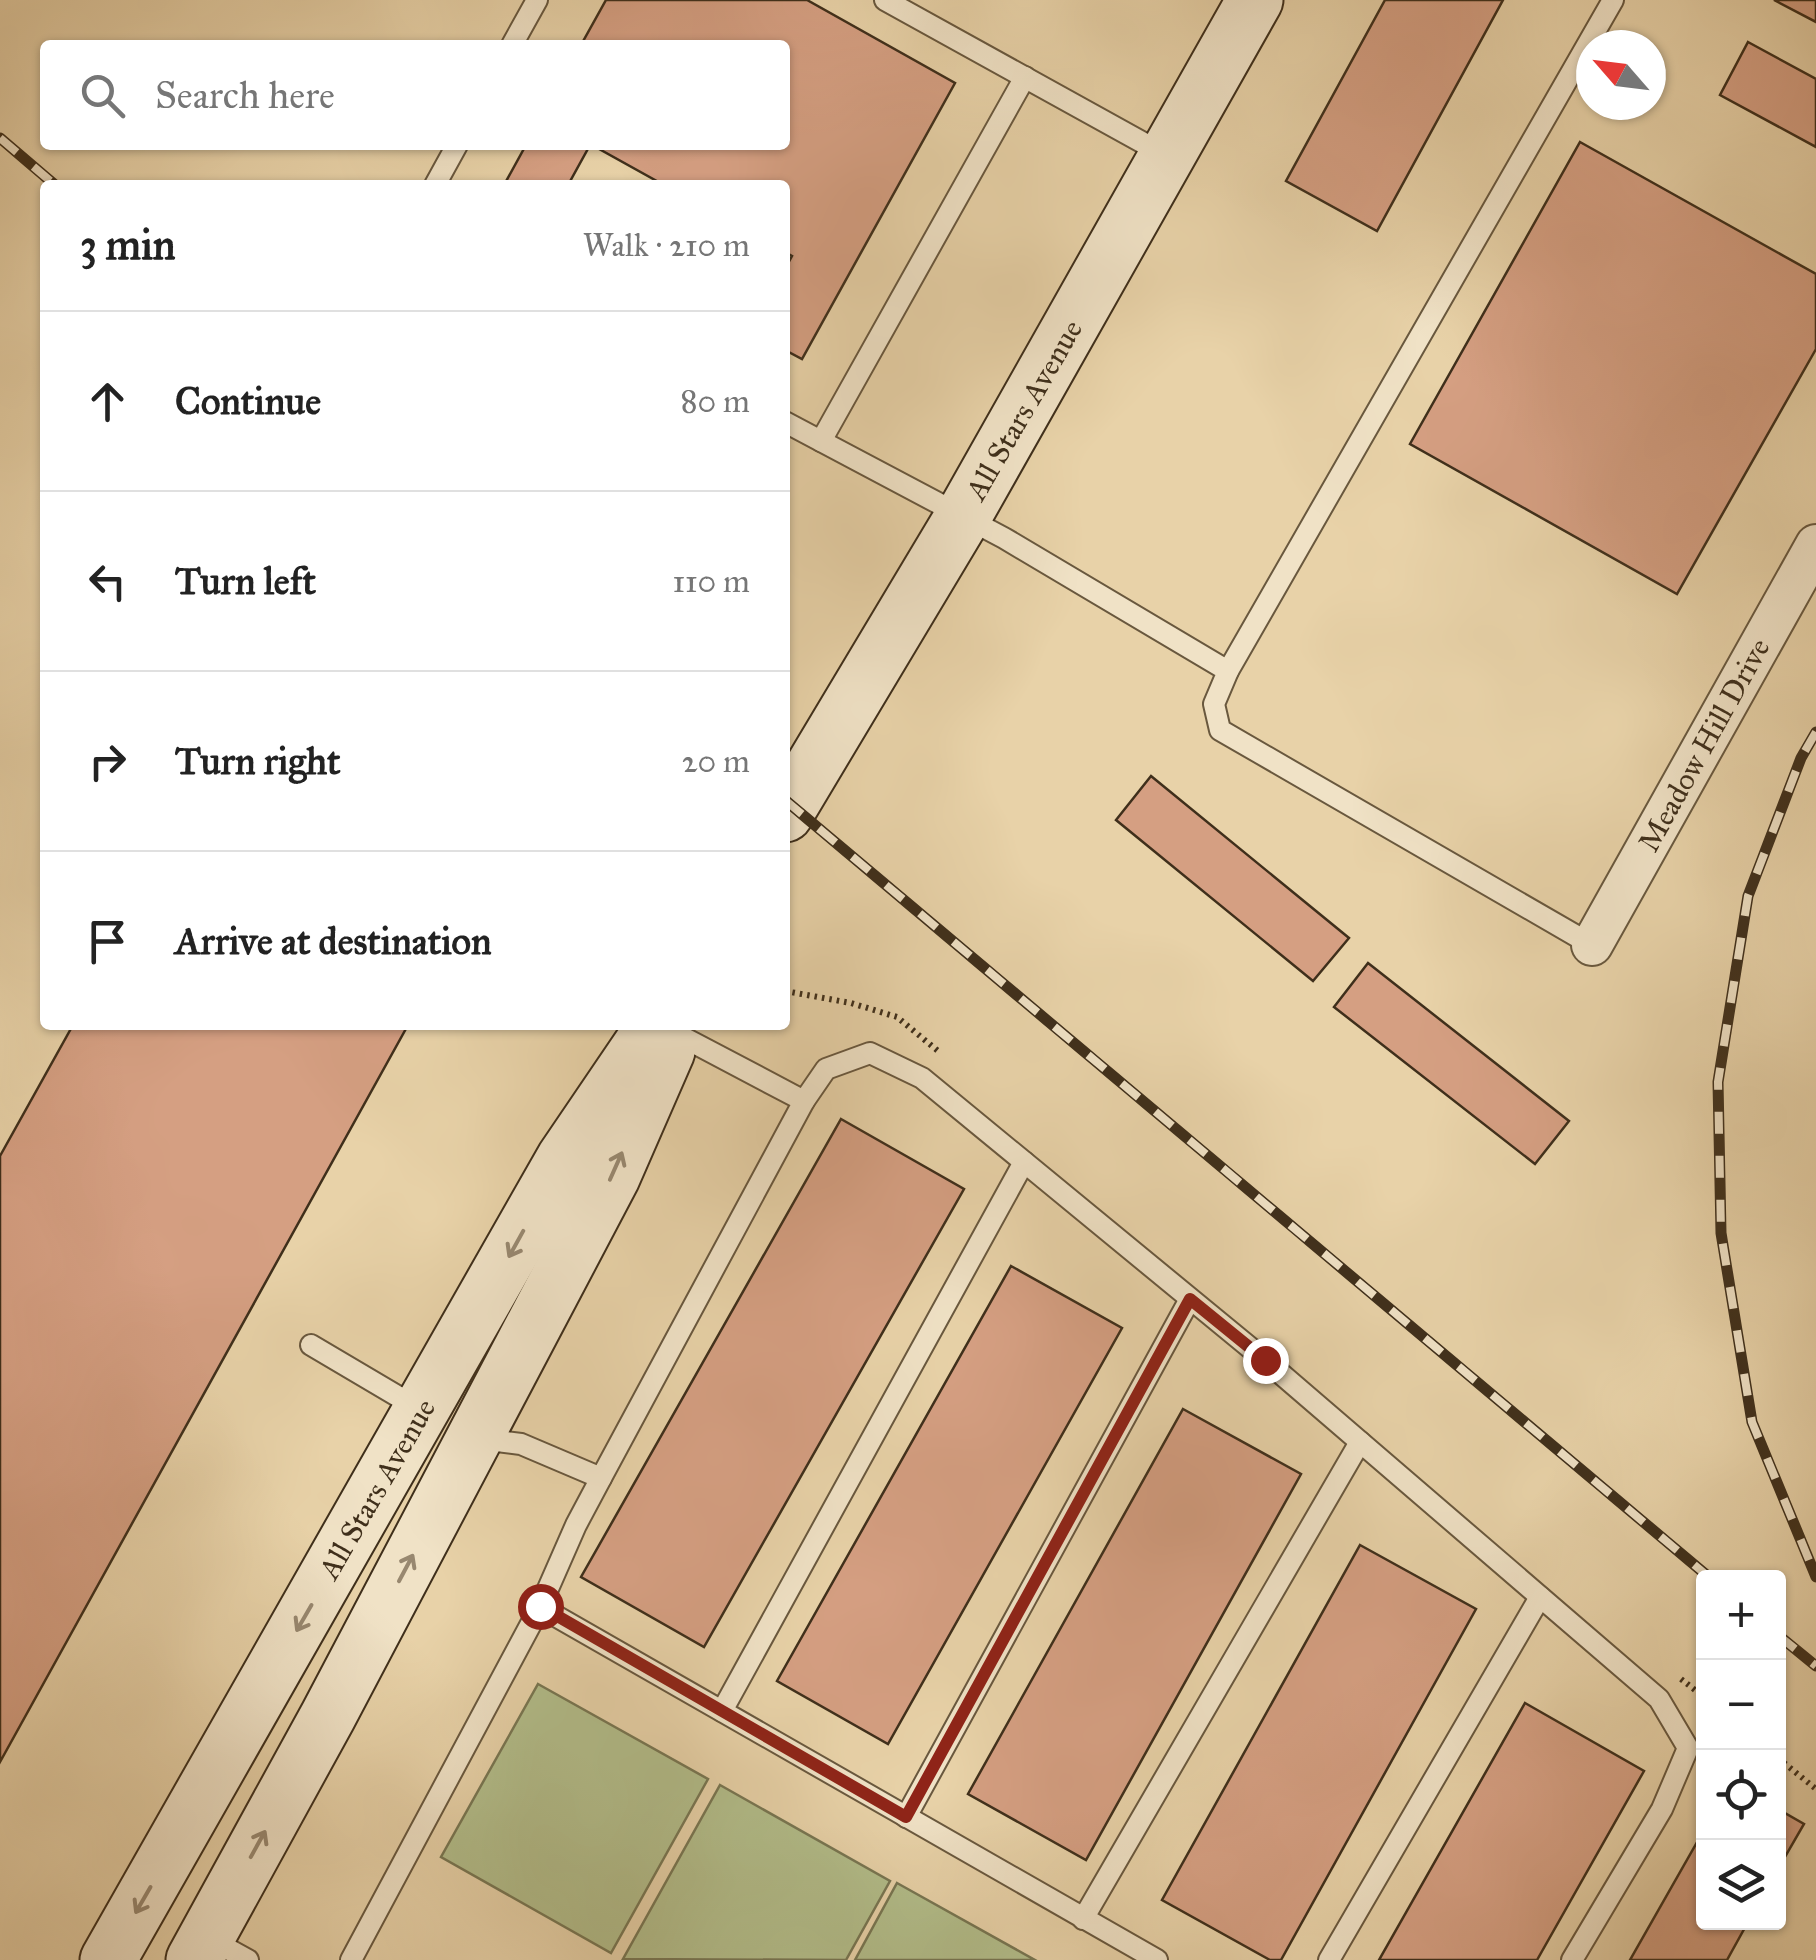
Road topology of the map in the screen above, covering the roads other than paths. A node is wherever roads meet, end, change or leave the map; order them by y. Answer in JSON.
{"nodes":[{"id":1,"x":537,"y":0,"type":"edge"},
{"id":2,"x":884,"y":0,"type":"edge"},
{"id":3,"x":1255,"y":0,"type":"edge"},
{"id":4,"x":1612,"y":0,"type":"edge"},
{"id":5,"x":515,"y":40,"type":"edge"},
{"id":6,"x":1025,"y":78,"type":"junction"},
{"id":7,"x":454,"y":150,"type":"edge"},
{"id":8,"x":1168,"y":156,"type":"junction"},
{"id":9,"x":438,"y":180,"type":"edge"},
{"id":10,"x":790,"y":425,"type":"edge"},
{"id":11,"x":821,"y":441,"type":"junction"},
{"id":12,"x":964,"y":516,"type":"junction"},
{"id":13,"x":1816,"y":545,"type":"edge"},
{"id":14,"x":1228,"y":672,"type":"junction"},
{"id":15,"x":790,"y":806,"type":"edge"},
{"id":16,"x":1592,"y":945,"type":"joint"},
{"id":17,"x":667,"y":1030,"type":"edge"},
{"id":18,"x":668,"y":1030,"type":"edge"},
{"id":19,"x":673,"y":1030,"type":"edge"},
{"id":20,"x":804,"y":1101,"type":"junction"},
{"id":21,"x":1024,"y":1162,"type":"junction"},
{"id":22,"x":1190,"y":1299,"type":"junction"},
{"id":23,"x":311,"y":1344,"type":"dead end"},
{"id":24,"x":422,"y":1410,"type":"junction"},
{"id":25,"x":474,"y":1439,"type":"junction"},
{"id":26,"x":1360,"y":1442,"type":"junction"},
{"id":27,"x":602,"y":1478,"type":"junction"},
{"id":28,"x":1540,"y":1597,"type":"junction"},
{"id":29,"x":540,"y":1606,"type":"junction"},
{"id":30,"x":722,"y":1711,"type":"junction"},
{"id":31,"x":906,"y":1817,"type":"junction"},
{"id":32,"x":1083,"y":1919,"type":"junction"},
{"id":33,"x":216,"y":1952,"type":"edge"},
{"id":34,"x":108,"y":1960,"type":"edge"},
{"id":35,"x":351,"y":1960,"type":"edge"},
{"id":36,"x":1156,"y":1960,"type":"edge"},
{"id":37,"x":1330,"y":1960,"type":"edge"},
{"id":38,"x":1572,"y":1960,"type":"edge"}],
"edges":[{"from":1,"to":5,"type":"lane"},
{"from":2,"to":6,"type":"lane"},
{"from":3,"to":8,"type":"street","name":"All Stars Avenue"},
{"from":4,"to":14,"type":"lane"},
{"from":6,"to":8,"type":"lane"},
{"from":6,"to":11,"type":"lane"},
{"from":7,"to":9,"type":"lane"},
{"from":8,"to":12,"type":"street","name":"All Stars Avenue"},
{"from":10,"to":11,"type":"lane"},
{"from":11,"to":12,"type":"lane"},
{"from":12,"to":14,"type":"lane"},
{"from":12,"to":15,"type":"street","name":"All Stars Avenue"},
{"from":13,"to":16,"type":"street","name":"Meadow Hill Drive"},
{"from":14,"to":16,"type":"lane"},
{"from":17,"to":24,"type":"street","name":"All Stars Avenue","one_way":true},
{"from":25,"to":18,"type":"street","name":"All Stars Avenue","one_way":true},
{"from":19,"to":20,"type":"lane"},
{"from":20,"to":21,"type":"lane"},
{"from":20,"to":27,"type":"lane"},
{"from":21,"to":22,"type":"lane"},
{"from":21,"to":30,"type":"lane"},
{"from":22,"to":26,"type":"lane"},
{"from":22,"to":31,"type":"lane"},
{"from":23,"to":24,"type":"lane"},
{"from":24,"to":25,"type":"street"},
{"from":24,"to":34,"type":"street","name":"All Stars Avenue","one_way":true},
{"from":25,"to":27,"type":"lane"},
{"from":33,"to":25,"type":"street","name":"All Stars Avenue","one_way":true},
{"from":26,"to":28,"type":"lane"},
{"from":26,"to":32,"type":"lane"},
{"from":27,"to":29,"type":"lane"},
{"from":28,"to":37,"type":"lane"},
{"from":28,"to":38,"type":"lane"},
{"from":29,"to":30,"type":"lane"},
{"from":29,"to":35,"type":"lane"},
{"from":30,"to":31,"type":"lane"},
{"from":31,"to":32,"type":"lane"},
{"from":32,"to":36,"type":"lane"}]}
